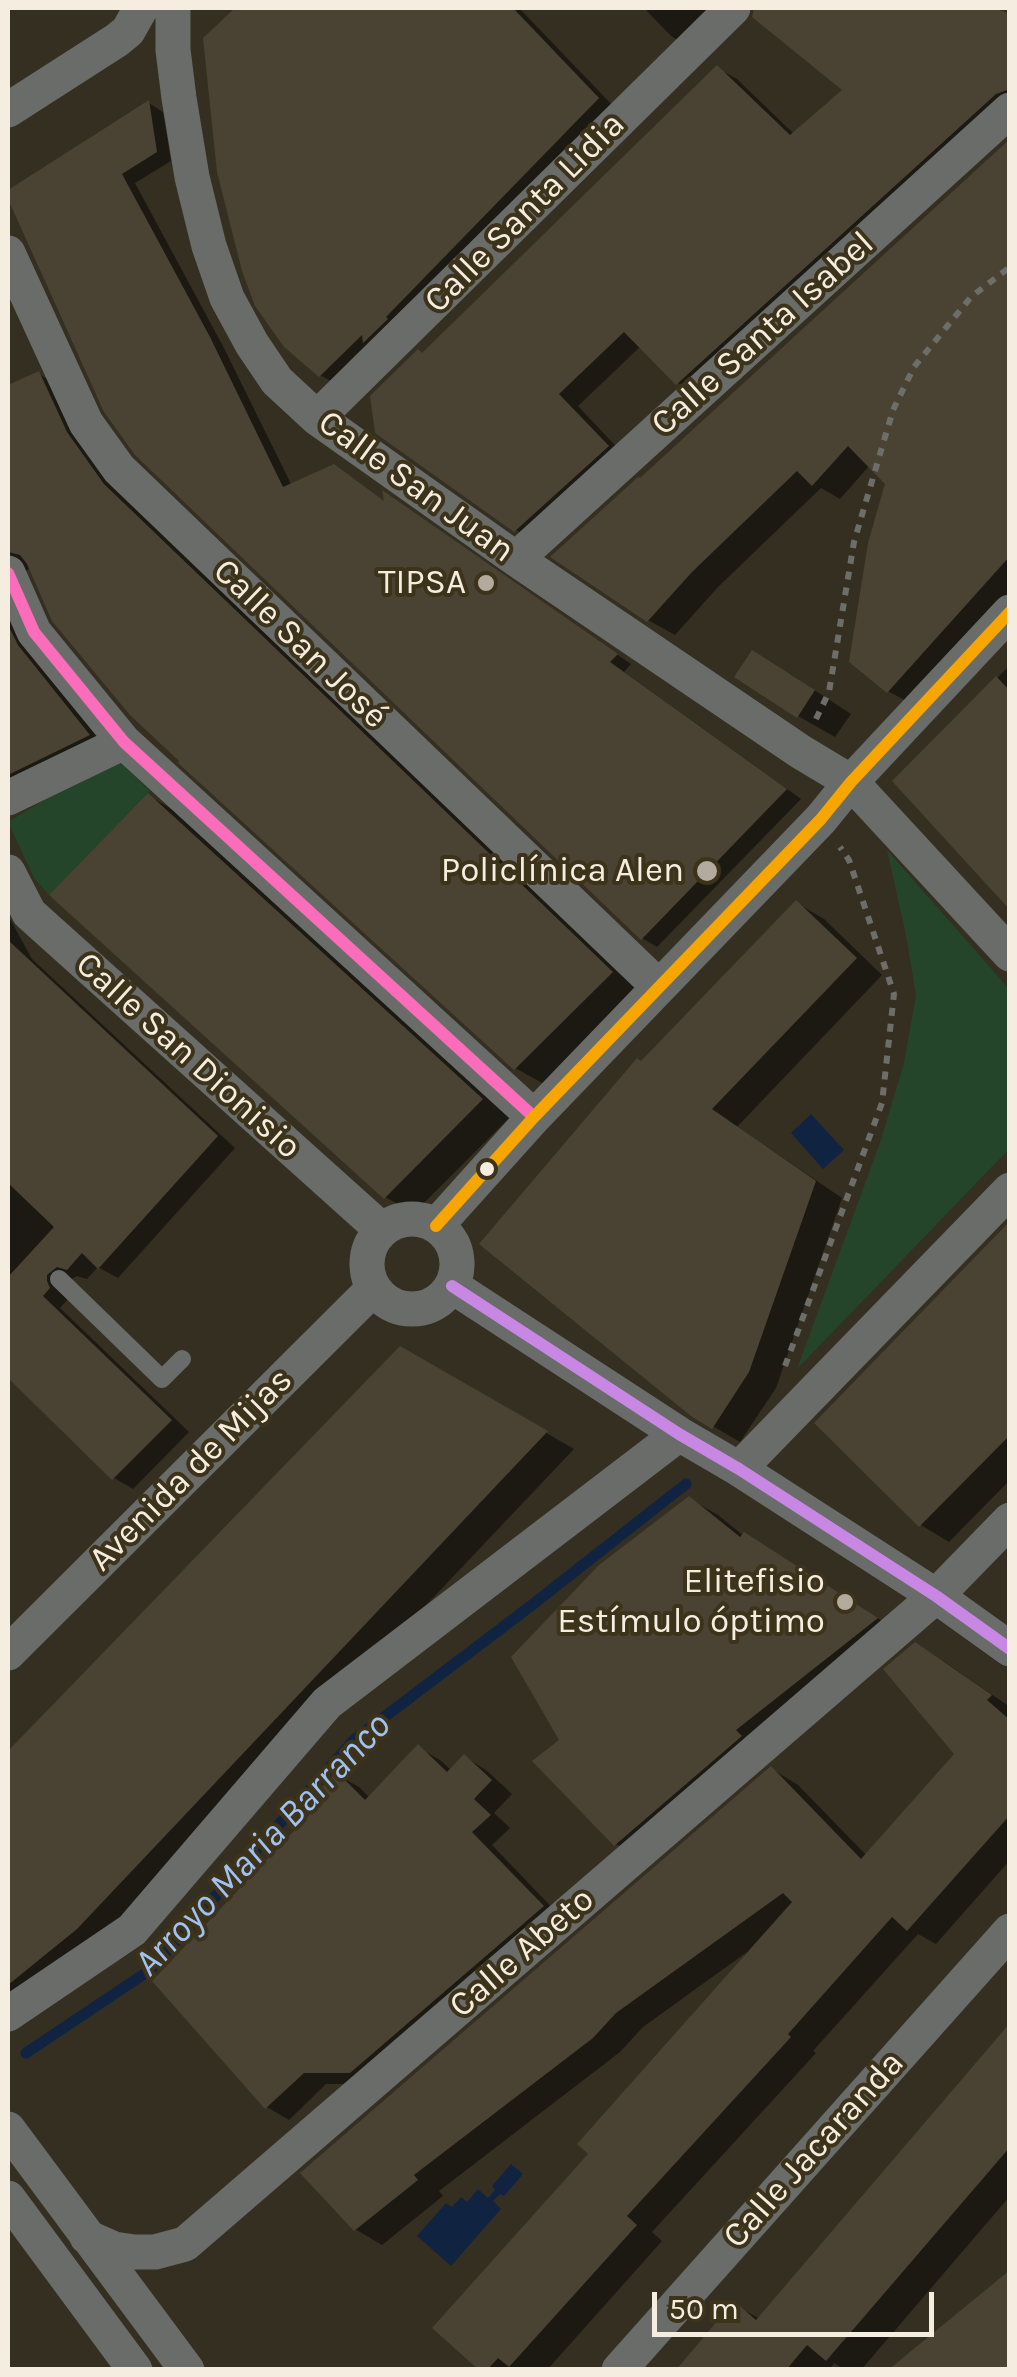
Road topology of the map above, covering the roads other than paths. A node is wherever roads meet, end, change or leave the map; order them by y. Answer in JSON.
{"nodes":[{"id":1,"x":174,"y":8,"type":"edge"},
{"id":2,"x":733,"y":8,"type":"edge"},
{"id":3,"x":135,"y":19,"type":"edge"},
{"id":4,"x":173,"y":50,"type":"junction"},
{"id":5,"x":8,"y":110,"type":"edge"},
{"id":6,"x":1010,"y":110,"type":"edge"},
{"id":7,"x":8,"y":254,"type":"edge"},
{"id":8,"x":317,"y":418,"type":"junction"},
{"id":9,"x":516,"y":559,"type":"junction"},
{"id":10,"x":8,"y":573,"type":"edge"},
{"id":11,"x":1010,"y":612,"type":"edge"},
{"id":12,"x":124,"y":742,"type":"junction"},
{"id":13,"x":851,"y":782,"type":"junction"},
{"id":14,"x":8,"y":798,"type":"edge"},
{"id":15,"x":8,"y":872,"type":"edge"},
{"id":16,"x":1010,"y":954,"type":"edge"},
{"id":17,"x":658,"y":986,"type":"junction"},
{"id":18,"x":534,"y":1117,"type":"junction"},
{"id":19,"x":1010,"y":1190,"type":"edge"},
{"id":20,"x":436,"y":1226,"type":"junction"},
{"id":21,"x":382,"y":1230,"type":"junction"},
{"id":22,"x":58,"y":1279,"type":"dead end"},
{"id":23,"x":452,"y":1286,"type":"junction"},
{"id":24,"x":374,"y":1288,"type":"junction"},
{"id":25,"x":182,"y":1359,"type":"dead end"},
{"id":26,"x":679,"y":1434,"type":"junction"},
{"id":27,"x":739,"y":1469,"type":"junction"},
{"id":28,"x":1010,"y":1520,"type":"edge"},
{"id":29,"x":936,"y":1596,"type":"junction"},
{"id":30,"x":1010,"y":1649,"type":"edge"},
{"id":31,"x":8,"y":1653,"type":"edge"},
{"id":32,"x":1010,"y":1931,"type":"edge"},
{"id":33,"x":8,"y":2014,"type":"edge"},
{"id":34,"x":8,"y":2128,"type":"edge"},
{"id":35,"x":8,"y":2198,"type":"edge"},
{"id":36,"x":87,"y":2237,"type":"junction"},
{"id":37,"x":135,"y":2370,"type":"edge"},
{"id":38,"x":187,"y":2370,"type":"edge"},
{"id":39,"x":619,"y":2370,"type":"edge"}],
"edges":[{"from":1,"to":4,"type":"street","name":"Calle San Juan"},
{"from":2,"to":8,"type":"street","name":"Calle Santa Lidia"},
{"from":3,"to":4,"type":"street"},
{"from":3,"to":5,"type":"street"},
{"from":4,"to":8,"type":"street","name":"Calle San Juan"},
{"from":6,"to":9,"type":"street","name":"Calle Santa Isabel"},
{"from":7,"to":17,"type":"street","name":"Calle San José"},
{"from":8,"to":9,"type":"street","name":"Calle San Juan"},
{"from":9,"to":13,"type":"street","name":"Calle San Juan"},
{"from":10,"to":12,"type":"street"},
{"from":11,"to":13,"type":"street"},
{"from":12,"to":14,"type":"street"},
{"from":12,"to":18,"type":"street"},
{"from":13,"to":16,"type":"street","name":"Calle San Juan"},
{"from":13,"to":17,"type":"street"},
{"from":15,"to":21,"type":"street","name":"Calle San Dionisio"},
{"from":17,"to":18,"type":"street"},
{"from":18,"to":20,"type":"street"},
{"from":19,"to":27,"type":"street"},
{"from":20,"to":21,"type":"street"},
{"from":20,"to":23,"type":"street"},
{"from":21,"to":24,"type":"street"},
{"from":22,"to":25,"type":"lane"},
{"from":23,"to":24,"type":"street"},
{"from":23,"to":26,"type":"street"},
{"from":24,"to":31,"type":"street","name":"Avenida de Mijas"},
{"from":26,"to":27,"type":"street"},
{"from":26,"to":33,"type":"street"},
{"from":27,"to":29,"type":"street"},
{"from":28,"to":29,"type":"street","name":"Calle Abeto"},
{"from":29,"to":30,"type":"street"},
{"from":29,"to":36,"type":"street","name":"Calle Abeto"},
{"from":32,"to":39,"type":"street","name":"Calle Jacaranda"},
{"from":34,"to":36,"type":"street"},
{"from":35,"to":37,"type":"street"},
{"from":36,"to":38,"type":"street"}]}
